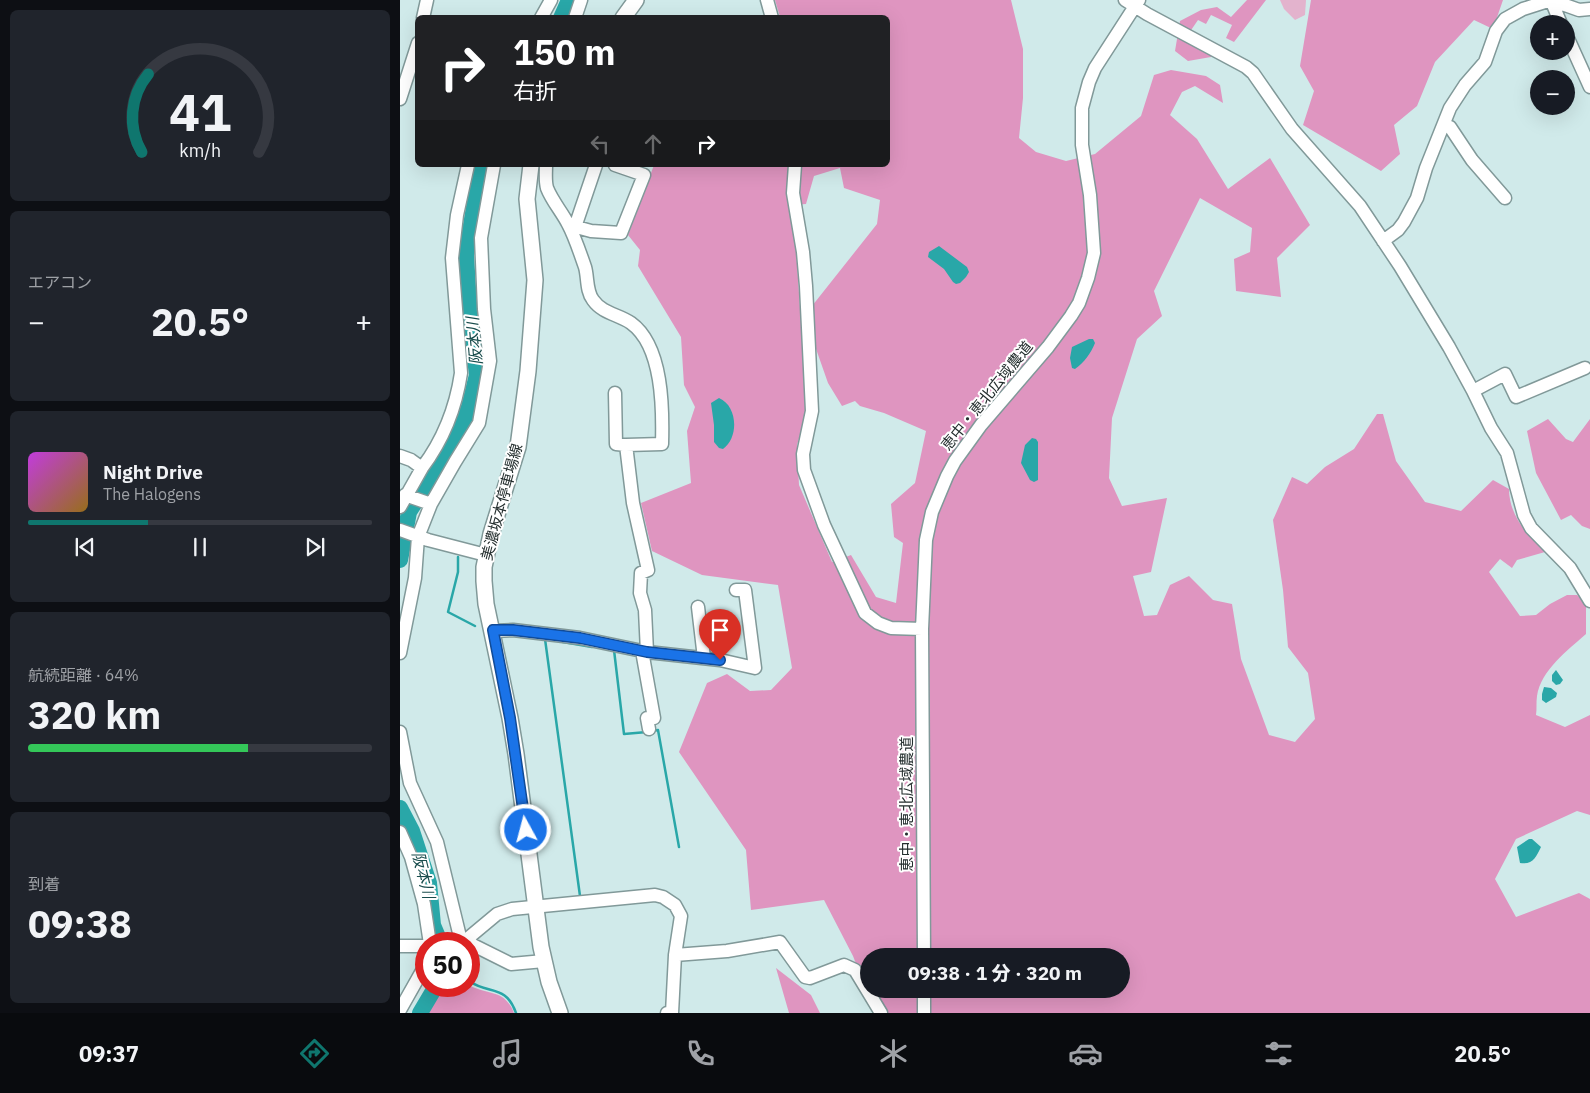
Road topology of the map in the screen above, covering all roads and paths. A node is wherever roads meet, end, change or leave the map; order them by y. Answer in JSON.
{"nodes":[{"id":1,"x":427,"y":0,"type":"edge"},
{"id":2,"x":552,"y":0,"type":"edge"},
{"id":3,"x":636,"y":0,"type":"edge"},
{"id":4,"x":767,"y":0,"type":"edge"},
{"id":5,"x":1551,"y":0,"type":"edge"},
{"id":6,"x":580,"y":1,"type":"edge"},
{"id":7,"x":1133,"y":2,"type":"edge"},
{"id":8,"x":1590,"y":9,"type":"edge"},
{"id":9,"x":424,"y":15,"type":"edge"},
{"id":10,"x":543,"y":15,"type":"edge"},
{"id":11,"x":576,"y":15,"type":"edge"},
{"id":12,"x":625,"y":15,"type":"edge"},
{"id":13,"x":771,"y":15,"type":"edge"},
{"id":14,"x":1558,"y":15,"type":"edge"},
{"id":15,"x":415,"y":52,"type":"edge"},
{"id":16,"x":1575,"y":54,"type":"edge"},
{"id":17,"x":1590,"y":87,"type":"edge"},
{"id":18,"x":400,"y":99,"type":"edge"},
{"id":19,"x":1444,"y":124,"type":"junction"},
{"id":20,"x":468,"y":167,"type":"edge"},
{"id":21,"x":494,"y":167,"type":"edge"},
{"id":22,"x":531,"y":167,"type":"edge"},
{"id":23,"x":546,"y":167,"type":"edge"},
{"id":24,"x":595,"y":167,"type":"edge"},
{"id":25,"x":621,"y":167,"type":"edge"},
{"id":26,"x":795,"y":167,"type":"edge"},
{"id":27,"x":1505,"y":198,"type":"dead end"},
{"id":28,"x":572,"y":226,"type":"junction"},
{"id":29,"x":1383,"y":241,"type":"junction"},
{"id":30,"x":1585,"y":368,"type":"dead end"},
{"id":31,"x":1473,"y":391,"type":"junction"},
{"id":32,"x":614,"y":393,"type":"dead end"},
{"id":33,"x":626,"y":445,"type":"junction"},
{"id":34,"x":400,"y":456,"type":"edge"},
{"id":35,"x":422,"y":468,"type":"junction"},
{"id":36,"x":403,"y":501,"type":"edge"},
{"id":37,"x":431,"y":504,"type":"junction"},
{"id":38,"x":400,"y":530,"type":"edge"},
{"id":39,"x":416,"y":537,"type":"junction"},
{"id":40,"x":486,"y":555,"type":"junction"},
{"id":41,"x":736,"y":590,"type":"dead end"},
{"id":42,"x":1590,"y":601,"type":"edge"},
{"id":43,"x":698,"y":607,"type":"dead end"},
{"id":44,"x":922,"y":629,"type":"junction"},
{"id":45,"x":493,"y":630,"type":"junction"},
{"id":46,"x":644,"y":651,"type":"junction"},
{"id":47,"x":400,"y":653,"type":"edge"},
{"id":48,"x":704,"y":658,"type":"junction"},
{"id":49,"x":649,"y":729,"type":"dead end"},
{"id":50,"x":400,"y":732,"type":"edge"},
{"id":51,"x":400,"y":832,"type":"edge"},
{"id":52,"x":536,"y":906,"type":"junction"},
{"id":53,"x":428,"y":932,"type":"edge"},
{"id":54,"x":462,"y":932,"type":"edge"},
{"id":55,"x":473,"y":932,"type":"edge"},
{"id":56,"x":400,"y":946,"type":"edge"},
{"id":57,"x":415,"y":946,"type":"edge"},
{"id":58,"x":480,"y":948,"type":"edge"},
{"id":59,"x":924,"y":948,"type":"edge"},
{"id":60,"x":675,"y":955,"type":"junction"},
{"id":61,"x":544,"y":961,"type":"junction"},
{"id":62,"x":415,"y":983,"type":"edge"},
{"id":63,"x":924,"y":998,"type":"edge"},
{"id":64,"x":400,"y":1010,"type":"edge"},
{"id":65,"x":560,"y":1013,"type":"edge"},
{"id":66,"x":667,"y":1013,"type":"edge"},
{"id":67,"x":881,"y":1013,"type":"edge"},
{"id":68,"x":924,"y":1013,"type":"edge"}],
"edges":[{"from":1,"to":9,"type":"street"},
{"from":2,"to":10,"type":"street"},
{"from":3,"to":12,"type":"main road"},
{"from":4,"to":13,"type":"street"},
{"from":5,"to":8,"type":"street"},
{"from":5,"to":14,"type":"street"},
{"from":5,"to":19,"type":"street"},
{"from":6,"to":11,"type":"street"},
{"from":7,"to":29,"type":"street"},
{"from":7,"to":44,"type":"street","name":"恵中・恵北広域農道"},
{"from":15,"to":18,"type":"street"},
{"from":16,"to":17,"type":"street"},
{"from":19,"to":27,"type":"street"},
{"from":19,"to":29,"type":"street"},
{"from":20,"to":35,"type":"street"},
{"from":21,"to":37,"type":"street"},
{"from":22,"to":40,"type":"main road","name":"美濃坂本停車場線"},
{"from":23,"to":28,"type":"street"},
{"from":24,"to":28,"type":"street"},
{"from":25,"to":28,"type":"street"},
{"from":26,"to":44,"type":"street"},
{"from":28,"to":33,"type":"street"},
{"from":29,"to":31,"type":"street"},
{"from":30,"to":31,"type":"street"},
{"from":31,"to":42,"type":"street"},
{"from":32,"to":33,"type":"street"},
{"from":33,"to":46,"type":"street"},
{"from":34,"to":35,"type":"street"},
{"from":35,"to":36,"type":"street"},
{"from":36,"to":37,"type":"street"},
{"from":37,"to":39,"type":"street"},
{"from":38,"to":39,"type":"street"},
{"from":39,"to":40,"type":"street"},
{"from":39,"to":47,"type":"street"},
{"from":40,"to":45,"type":"main road","name":"美濃坂本停車場線"},
{"from":41,"to":48,"type":"street"},
{"from":43,"to":48,"type":"street"},
{"from":44,"to":59,"type":"street","name":"恵中・恵北広域農道"},
{"from":45,"to":46,"type":"street"},
{"from":45,"to":52,"type":"main road","name":"美濃坂本停車場線"},
{"from":46,"to":48,"type":"street"},
{"from":46,"to":49,"type":"street"},
{"from":50,"to":54,"type":"street"},
{"from":51,"to":53,"type":"street"},
{"from":52,"to":55,"type":"street"},
{"from":52,"to":60,"type":"street"},
{"from":52,"to":61,"type":"main road","name":"美濃坂本停車場線"},
{"from":56,"to":57,"type":"street"},
{"from":58,"to":61,"type":"street"},
{"from":60,"to":66,"type":"street"},
{"from":60,"to":67,"type":"street"},
{"from":61,"to":65,"type":"main road","name":"美濃坂本停車場線"},
{"from":62,"to":64,"type":"street"},
{"from":63,"to":68,"type":"street"}]}
